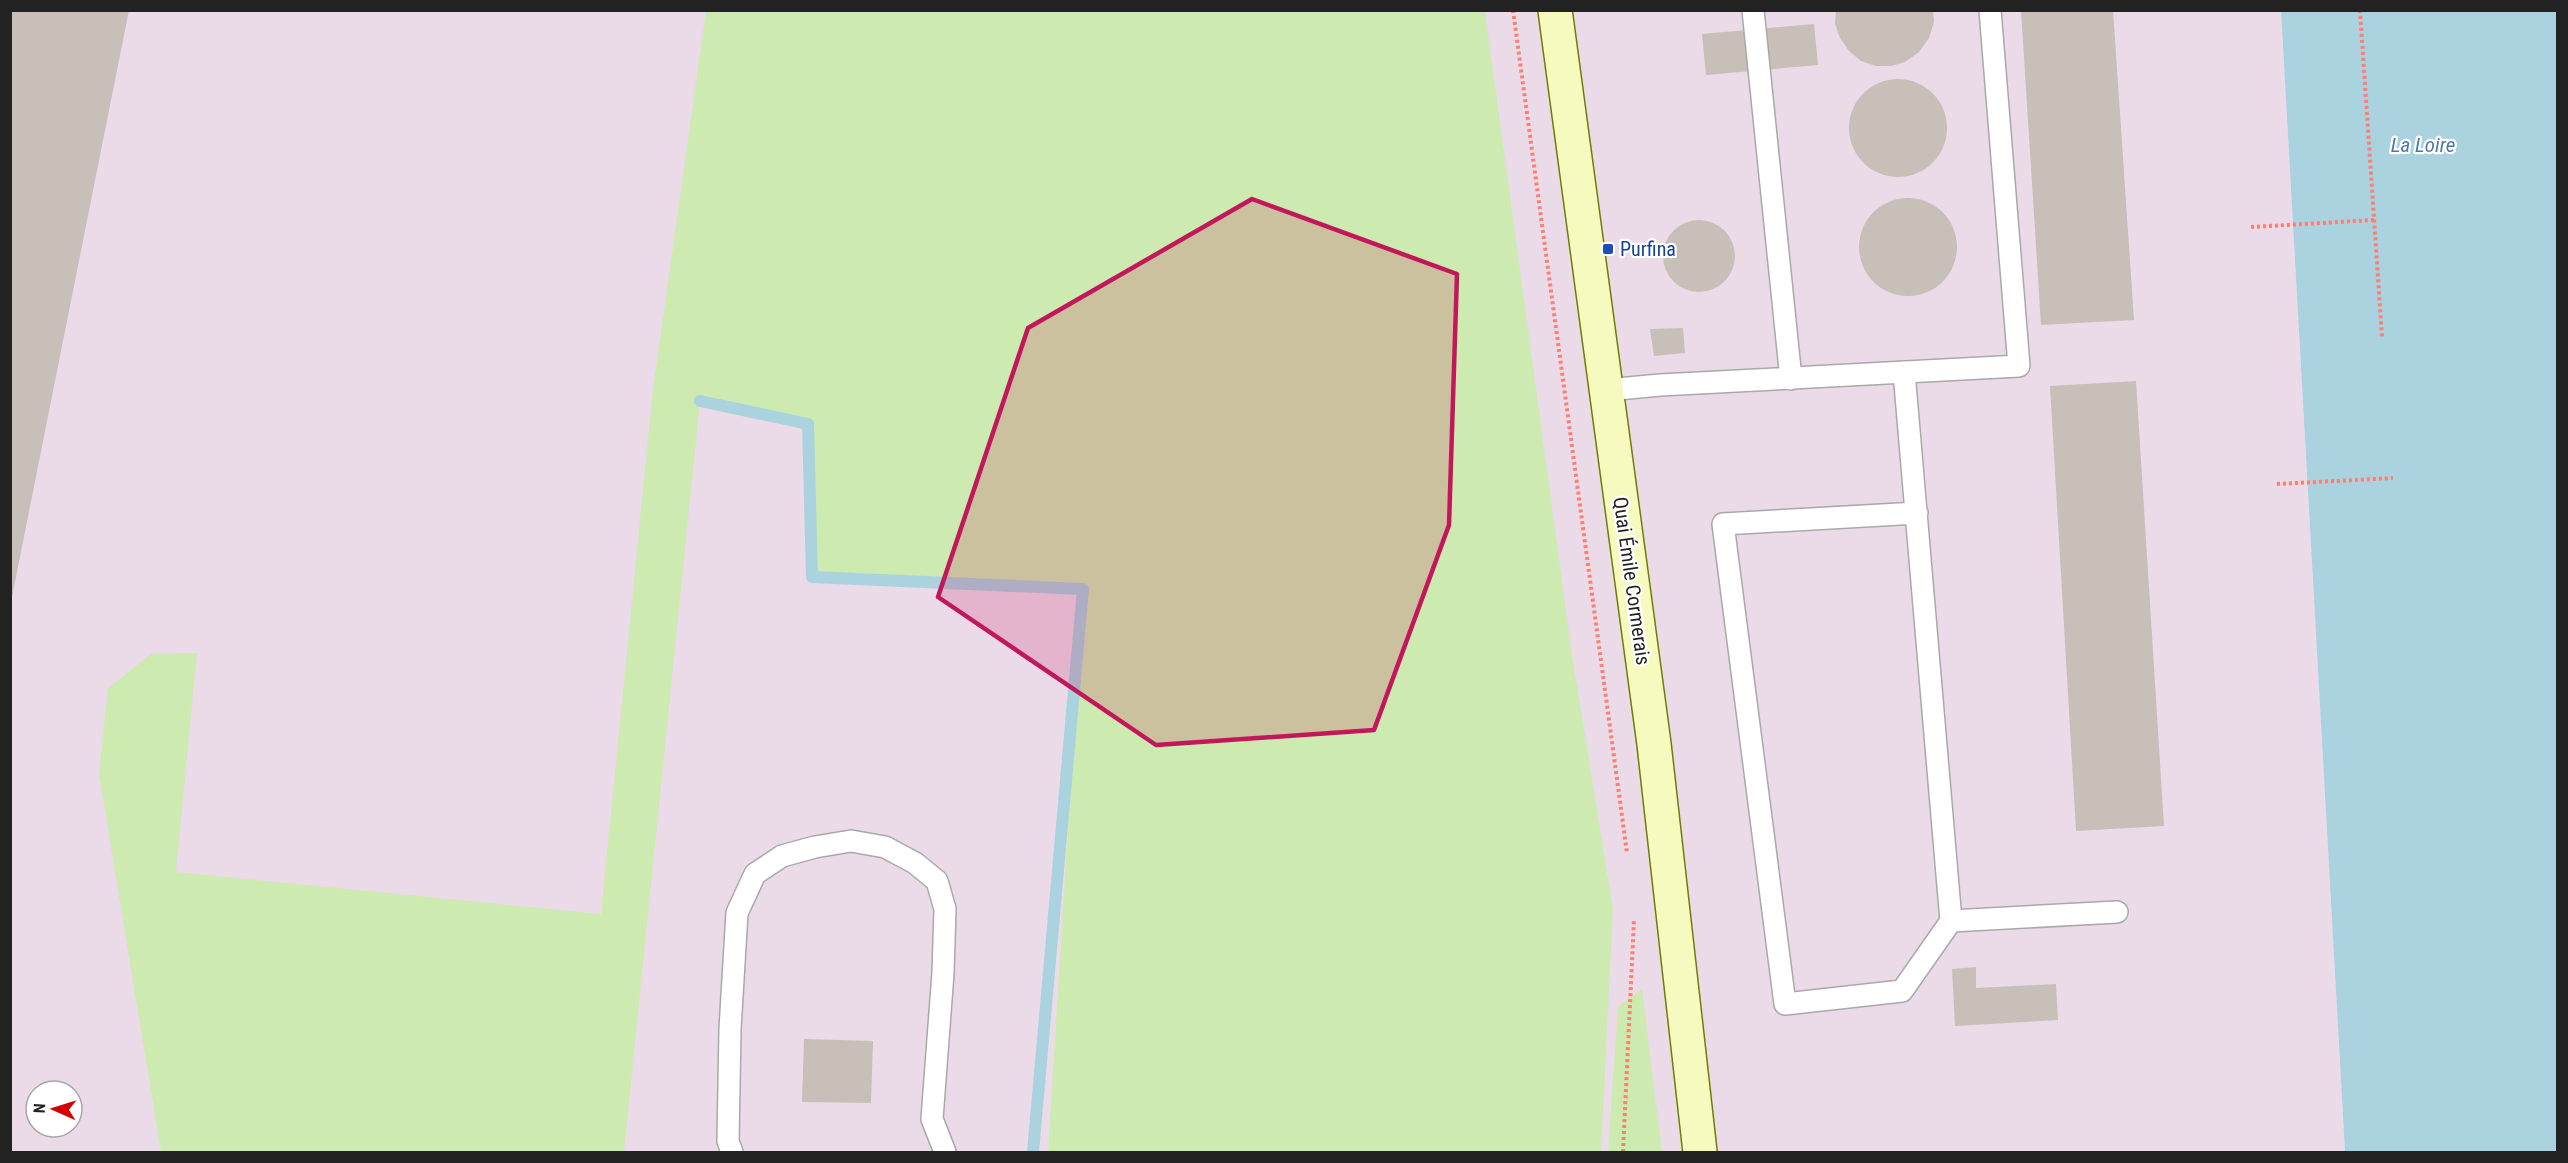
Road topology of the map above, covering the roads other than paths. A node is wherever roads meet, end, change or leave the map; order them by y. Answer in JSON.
{"nodes":[{"id":1,"x":1555,"y":10,"type":"edge"},
{"id":2,"x":1753,"y":10,"type":"edge"},
{"id":3,"x":1990,"y":10,"type":"edge"},
{"id":4,"x":1904,"y":372,"type":"junction"},
{"id":5,"x":1791,"y":379,"type":"junction"},
{"id":6,"x":1607,"y":390,"type":"junction"},
{"id":7,"x":1917,"y":513,"type":"junction"},
{"id":8,"x":2118,"y":912,"type":"dead end"},
{"id":9,"x":1951,"y":921,"type":"junction"},
{"id":10,"x":732,"y":1152,"type":"edge"},
{"id":11,"x":945,"y":1152,"type":"edge"},
{"id":12,"x":1700,"y":1152,"type":"edge"}],
"edges":[{"from":1,"to":6,"type":"main road","name":"Quai Émile Cormerais"},
{"from":2,"to":5,"type":"lane"},
{"from":3,"to":4,"type":"lane"},
{"from":4,"to":5,"type":"lane"},
{"from":4,"to":7,"type":"lane"},
{"from":5,"to":6,"type":"lane"},
{"from":6,"to":12,"type":"main road","name":"Quai Émile Cormerais"},
{"from":7,"to":9,"type":"lane"},
{"from":7,"to":9,"type":"lane"},
{"from":8,"to":9,"type":"lane"},
{"from":10,"to":11,"type":"lane"}]}
